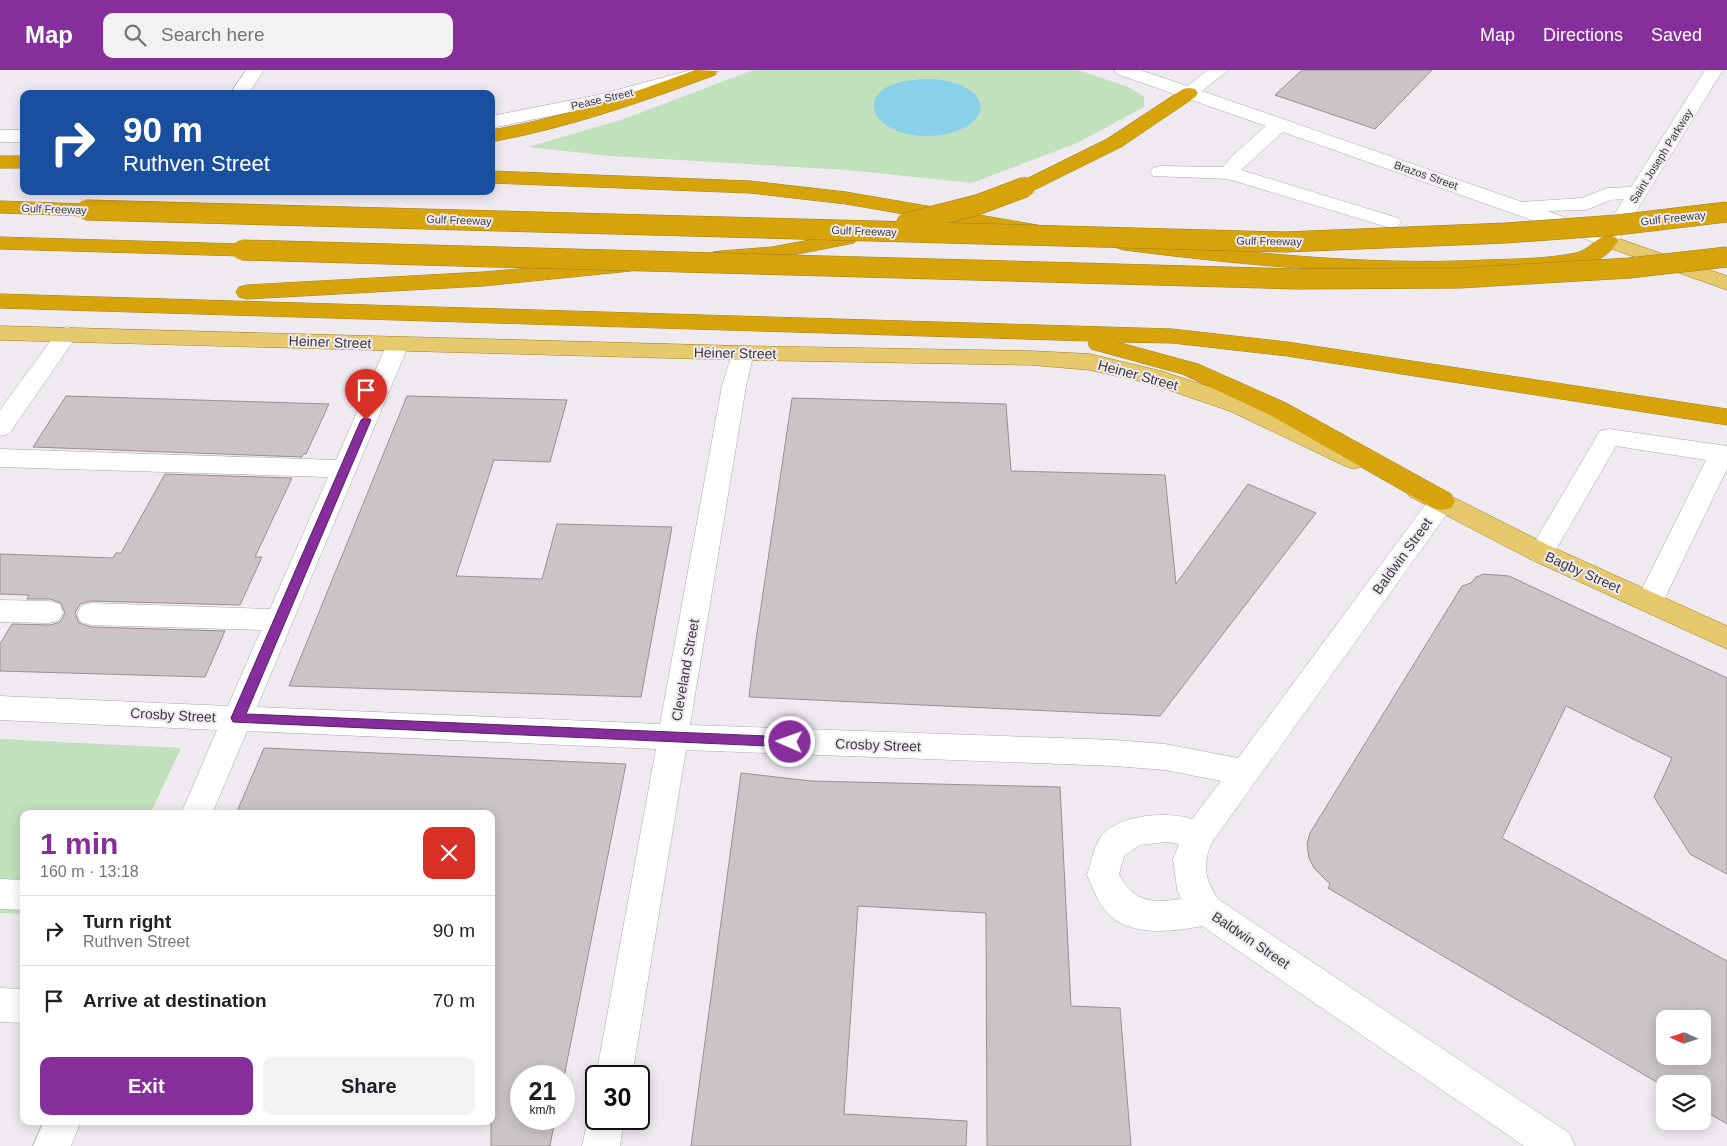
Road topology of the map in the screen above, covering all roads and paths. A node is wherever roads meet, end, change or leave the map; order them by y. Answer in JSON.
{"nodes":[{"id":1,"x":255,"y":70,"type":"edge"},
{"id":2,"x":710,"y":70,"type":"edge"},
{"id":3,"x":1123,"y":70,"type":"edge"},
{"id":4,"x":1219,"y":70,"type":"edge"},
{"id":5,"x":1714,"y":70,"type":"edge"},
{"id":6,"x":242,"y":90,"type":"edge"},
{"id":7,"x":1189,"y":93,"type":"junction"},
{"id":8,"x":495,"y":121,"type":"edge"},
{"id":9,"x":1279,"y":125,"type":"junction"},
{"id":10,"x":495,"y":135,"type":"edge"},
{"id":11,"x":0,"y":136,"type":"edge"},
{"id":12,"x":20,"y":136,"type":"edge"},
{"id":13,"x":0,"y":162,"type":"edge"},
{"id":14,"x":20,"y":162,"type":"edge"},
{"id":15,"x":1160,"y":172,"type":"dead end"},
{"id":16,"x":1229,"y":173,"type":"junction"},
{"id":17,"x":495,"y":177,"type":"edge"},
{"id":18,"x":1638,"y":193,"type":"junction"},
{"id":19,"x":1506,"y":202,"type":"junction"},
{"id":20,"x":0,"y":207,"type":"edge"},
{"id":21,"x":1727,"y":212,"type":"edge"},
{"id":22,"x":1392,"y":222,"type":"dead end"},
{"id":23,"x":1608,"y":241,"type":"junction"},
{"id":24,"x":0,"y":244,"type":"edge"},
{"id":25,"x":1727,"y":257,"type":"edge"},
{"id":26,"x":1727,"y":283,"type":"edge"},
{"id":27,"x":0,"y":301,"type":"edge"},
{"id":28,"x":58,"y":303,"type":"junction"},
{"id":29,"x":1051,"y":331,"type":"junction"},
{"id":30,"x":0,"y":332,"type":"edge"},
{"id":31,"x":66,"y":334,"type":"junction"},
{"id":32,"x":398,"y":344,"type":"junction"},
{"id":33,"x":743,"y":353,"type":"junction"},
{"id":34,"x":1727,"y":416,"type":"edge"},
{"id":35,"x":0,"y":428,"type":"edge"},
{"id":36,"x":1724,"y":455,"type":"edge"},
{"id":37,"x":0,"y":458,"type":"edge"},
{"id":38,"x":344,"y":469,"type":"junction"},
{"id":39,"x":1442,"y":501,"type":"junction"},
{"id":40,"x":1541,"y":553,"type":"junction"},
{"id":41,"x":1650,"y":602,"type":"junction"},
{"id":42,"x":0,"y":611,"type":"edge"},
{"id":43,"x":50,"y":612,"type":"dead end"},
{"id":44,"x":91,"y":614,"type":"dead end"},
{"id":45,"x":279,"y":620,"type":"junction"},
{"id":46,"x":1727,"y":638,"type":"edge"},
{"id":47,"x":0,"y":708,"type":"edge"},
{"id":48,"x":238,"y":718,"type":"junction"},
{"id":49,"x":674,"y":738,"type":"junction"},
{"id":50,"x":1244,"y":772,"type":"junction"},
{"id":51,"x":198,"y":810,"type":"edge"},
{"id":52,"x":1198,"y":836,"type":"junction"},
{"id":53,"x":0,"y":894,"type":"edge"},
{"id":54,"x":20,"y":895,"type":"edge"},
{"id":55,"x":1206,"y":910,"type":"junction"},
{"id":56,"x":0,"y":1005,"type":"edge"},
{"id":57,"x":20,"y":1006,"type":"edge"},
{"id":58,"x":616,"y":1065,"type":"edge"},
{"id":59,"x":60,"y":1125,"type":"edge"},
{"id":60,"x":604,"y":1130,"type":"edge"},
{"id":61,"x":52,"y":1146,"type":"edge"},
{"id":62,"x":601,"y":1146,"type":"edge"},
{"id":63,"x":1556,"y":1146,"type":"edge"}],
"edges":[{"from":1,"to":6,"type":"street"},
{"from":2,"to":8,"type":"street","name":"Pease Street"},
{"from":2,"to":10,"type":"highway"},
{"from":3,"to":7,"type":"street","name":"Brazos Street"},
{"from":4,"to":7,"type":"street"},
{"from":5,"to":18,"type":"street","name":"Saint Joseph Parkway"},
{"from":7,"to":9,"type":"street","name":"Brazos Street"},
{"from":7,"to":28,"type":"highway","bridge":true},
{"from":9,"to":16,"type":"street"},
{"from":9,"to":19,"type":"street","name":"Brazos Street"},
{"from":11,"to":12,"type":"street"},
{"from":13,"to":14,"type":"highway"},
{"from":15,"to":16,"type":"street"},
{"from":16,"to":22,"type":"street"},
{"from":17,"to":23,"type":"highway"},
{"from":18,"to":19,"type":"street"},
{"from":18,"to":23,"type":"street","name":"Saint Joseph Parkway"},
{"from":19,"to":23,"type":"street","name":"Brazos Street"},
{"from":20,"to":21,"type":"highway","name":"Gulf Freeway","bridge":true},
{"from":23,"to":26,"type":"main road","name":"Brazos Street"},
{"from":24,"to":25,"type":"highway","bridge":true},
{"from":27,"to":28,"type":"highway"},
{"from":28,"to":29,"type":"highway"},
{"from":29,"to":34,"type":"highway"},
{"from":29,"to":39,"type":"highway"},
{"from":30,"to":31,"type":"main road","name":"Heiner Street"},
{"from":31,"to":32,"type":"main road","name":"Heiner Street"},
{"from":31,"to":35,"type":"street"},
{"from":32,"to":33,"type":"main road","name":"Heiner Street"},
{"from":32,"to":38,"type":"street"},
{"from":33,"to":39,"type":"main road","name":"Heiner Street"},
{"from":33,"to":49,"type":"street","name":"Cleveland Street"},
{"from":36,"to":40,"type":"street"},
{"from":36,"to":41,"type":"street"},
{"from":37,"to":38,"type":"street"},
{"from":38,"to":45,"type":"street"},
{"from":39,"to":40,"type":"main road","name":"Bagby Street"},
{"from":39,"to":50,"type":"street","name":"Baldwin Street"},
{"from":40,"to":41,"type":"main road","name":"Bagby Street"},
{"from":41,"to":46,"type":"main road","name":"Bagby Street"},
{"from":42,"to":43,"type":"street"},
{"from":44,"to":45,"type":"street"},
{"from":45,"to":48,"type":"street"},
{"from":47,"to":48,"type":"street","name":"Crosby Street"},
{"from":48,"to":49,"type":"street","name":"Crosby Street"},
{"from":48,"to":51,"type":"street"},
{"from":49,"to":50,"type":"street","name":"Crosby Street"},
{"from":49,"to":58,"type":"street","name":"Cleveland Street"},
{"from":50,"to":52,"type":"street","name":"Baldwin Street"},
{"from":52,"to":55,"type":"street","name":"Baldwin Street"},
{"from":52,"to":55,"type":"street"},
{"from":53,"to":54,"type":"street"},
{"from":55,"to":63,"type":"street","name":"Baldwin Street"},
{"from":56,"to":57,"type":"street"},
{"from":59,"to":61,"type":"street"},
{"from":60,"to":62,"type":"street"}]}
